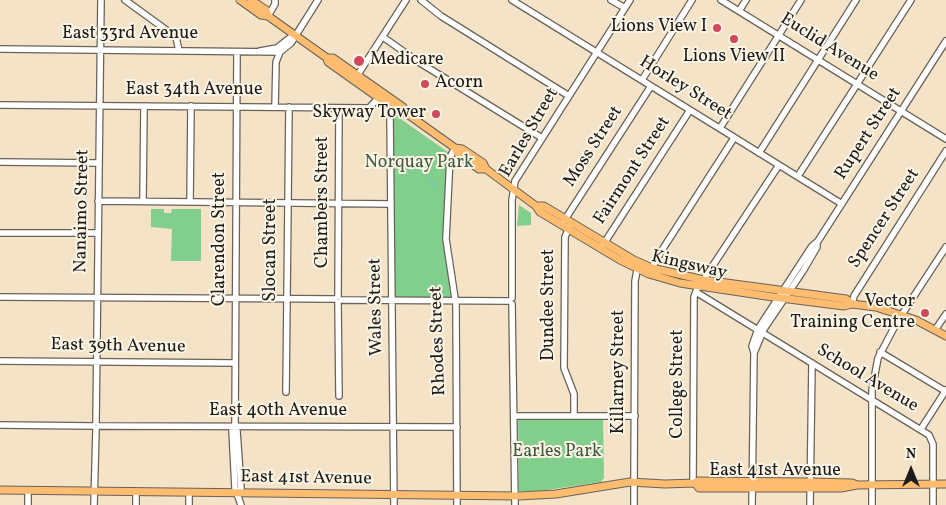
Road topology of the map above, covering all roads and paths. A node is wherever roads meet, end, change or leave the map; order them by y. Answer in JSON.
{"nodes":[{"id":1,"x":101,"y":0,"type":"edge"},
{"id":2,"x":125,"y":0,"type":"edge"},
{"id":3,"x":240,"y":0,"type":"edge"},
{"id":4,"x":251,"y":0,"type":"edge"},
{"id":5,"x":275,"y":0,"type":"edge"},
{"id":6,"x":318,"y":0,"type":"edge"},
{"id":7,"x":406,"y":0,"type":"edge"},
{"id":8,"x":421,"y":0,"type":"edge"},
{"id":9,"x":512,"y":0,"type":"edge"},
{"id":10,"x":611,"y":0,"type":"edge"},
{"id":11,"x":630,"y":0,"type":"edge"},
{"id":12,"x":692,"y":0,"type":"edge"},
{"id":13,"x":721,"y":0,"type":"edge"},
{"id":14,"x":746,"y":0,"type":"edge"},
{"id":15,"x":801,"y":0,"type":"edge"},
{"id":16,"x":856,"y":0,"type":"edge"},
{"id":17,"x":911,"y":0,"type":"edge"},
{"id":18,"x":625,"y":8,"type":"junction"},
{"id":19,"x":739,"y":11,"type":"junction"},
{"id":20,"x":268,"y":16,"type":"junction"},
{"id":21,"x":295,"y":34,"type":"junction"},
{"id":22,"x":779,"y":35,"type":"junction"},
{"id":23,"x":383,"y":37,"type":"junction"},
{"id":24,"x":946,"y":41,"type":"edge"},
{"id":25,"x":0,"y":49,"type":"edge"},
{"id":26,"x":100,"y":50,"type":"junction"},
{"id":27,"x":279,"y":50,"type":"junction"},
{"id":28,"x":179,"y":51,"type":"junction"},
{"id":29,"x":237,"y":52,"type":"junction"},
{"id":30,"x":597,"y":53,"type":"junction"},
{"id":31,"x":327,"y":58,"type":"junction"},
{"id":32,"x":818,"y":59,"type":"junction"},
{"id":33,"x":357,"y":76,"type":"junction"},
{"id":34,"x":642,"y":80,"type":"junction"},
{"id":35,"x":857,"y":84,"type":"junction"},
{"id":36,"x":651,"y":86,"type":"junction"},
{"id":37,"x":380,"y":96,"type":"junction"},
{"id":38,"x":569,"y":96,"type":"junction"},
{"id":39,"x":0,"y":105,"type":"edge"},
{"id":40,"x":99,"y":106,"type":"junction"},
{"id":41,"x":144,"y":106,"type":"junction"},
{"id":42,"x":190,"y":106,"type":"junction"},
{"id":43,"x":236,"y":107,"type":"junction"},
{"id":44,"x":275,"y":107,"type":"junction"},
{"id":45,"x":289,"y":107,"type":"junction"},
{"id":46,"x":339,"y":108,"type":"junction"},
{"id":47,"x":395,"y":109,"type":"junction"},
{"id":48,"x":690,"y":110,"type":"junction"},
{"id":49,"x":902,"y":111,"type":"junction"},
{"id":50,"x":406,"y":113,"type":"junction"},
{"id":51,"x":720,"y":128,"type":"junction"},
{"id":52,"x":542,"y":138,"type":"junction"},
{"id":53,"x":734,"y":138,"type":"junction"},
{"id":54,"x":946,"y":139,"type":"edge"},
{"id":55,"x":455,"y":148,"type":"junction"},
{"id":56,"x":946,"y":151,"type":"edge"},
{"id":57,"x":759,"y":153,"type":"junction"},
{"id":58,"x":0,"y":162,"type":"edge"},
{"id":59,"x":99,"y":163,"type":"junction"},
{"id":60,"x":779,"y":165,"type":"junction"},
{"id":61,"x":798,"y":176,"type":"junction"},
{"id":62,"x":514,"y":190,"type":"junction"},
{"id":63,"x":98,"y":201,"type":"junction"},
{"id":64,"x":143,"y":201,"type":"junction"},
{"id":65,"x":190,"y":202,"type":"junction"},
{"id":66,"x":236,"y":202,"type":"junction"},
{"id":67,"x":287,"y":203,"type":"junction"},
{"id":68,"x":339,"y":204,"type":"junction"},
{"id":69,"x":391,"y":204,"type":"junction"},
{"id":70,"x":842,"y":204,"type":"junction"},
{"id":71,"x":567,"y":224,"type":"junction"},
{"id":72,"x":0,"y":233,"type":"edge"},
{"id":73,"x":97,"y":233,"type":"junction"},
{"id":74,"x":602,"y":246,"type":"junction"},
{"id":75,"x":946,"y":247,"type":"edge"},
{"id":76,"x":638,"y":266,"type":"junction"},
{"id":77,"x":650,"y":271,"type":"junction"},
{"id":78,"x":704,"y":280,"type":"junction"},
{"id":79,"x":697,"y":289,"type":"junction"},
{"id":80,"x":784,"y":295,"type":"junction"},
{"id":81,"x":0,"y":296,"type":"edge"},
{"id":82,"x":97,"y":298,"type":"junction"},
{"id":83,"x":236,"y":299,"type":"junction"},
{"id":84,"x":287,"y":299,"type":"junction"},
{"id":85,"x":338,"y":300,"type":"junction"},
{"id":86,"x":392,"y":300,"type":"junction"},
{"id":87,"x":456,"y":301,"type":"junction"},
{"id":88,"x":511,"y":301,"type":"junction"},
{"id":89,"x":852,"y":304,"type":"junction"},
{"id":90,"x":902,"y":314,"type":"junction"},
{"id":91,"x":946,"y":314,"type":"edge"},
{"id":92,"x":935,"y":330,"type":"junction"},
{"id":93,"x":760,"y":331,"type":"junction"},
{"id":94,"x":946,"y":336,"type":"edge"},
{"id":95,"x":880,"y":352,"type":"junction"},
{"id":96,"x":0,"y":361,"type":"edge"},
{"id":97,"x":96,"y":362,"type":"junction"},
{"id":98,"x":235,"y":363,"type":"junction"},
{"id":99,"x":812,"y":363,"type":"junction"},
{"id":100,"x":946,"y":390,"type":"edge"},
{"id":101,"x":286,"y":392,"type":"dead end"},
{"id":102,"x":339,"y":396,"type":"dead end"},
{"id":103,"x":872,"y":398,"type":"junction"},
{"id":104,"x":515,"y":416,"type":"junction"},
{"id":105,"x":574,"y":416,"type":"junction"},
{"id":106,"x":634,"y":416,"type":"junction"},
{"id":107,"x":0,"y":425,"type":"edge"},
{"id":108,"x":96,"y":426,"type":"junction"},
{"id":109,"x":235,"y":427,"type":"junction"},
{"id":110,"x":457,"y":427,"type":"junction"},
{"id":111,"x":393,"y":428,"type":"junction"},
{"id":112,"x":921,"y":429,"type":"junction"},
{"id":113,"x":634,"y":484,"type":"junction"},
{"id":114,"x":694,"y":484,"type":"junction"},
{"id":115,"x":752,"y":484,"type":"junction"},
{"id":116,"x":946,"y":484,"type":"edge"},
{"id":117,"x":810,"y":485,"type":"junction"},
{"id":118,"x":872,"y":485,"type":"junction"},
{"id":119,"x":932,"y":485,"type":"junction"},
{"id":120,"x":0,"y":490,"type":"edge"},
{"id":121,"x":28,"y":491,"type":"junction"},
{"id":122,"x":94,"y":491,"type":"junction"},
{"id":123,"x":136,"y":492,"type":"junction"},
{"id":124,"x":189,"y":493,"type":"junction"},
{"id":125,"x":238,"y":493,"type":"junction"},
{"id":126,"x":394,"y":496,"type":"junction"},
{"id":127,"x":457,"y":496,"type":"junction"},
{"id":128,"x":515,"y":496,"type":"junction"},
{"id":129,"x":28,"y":505,"type":"edge"},
{"id":130,"x":94,"y":505,"type":"edge"},
{"id":131,"x":136,"y":505,"type":"edge"},
{"id":132,"x":189,"y":505,"type":"edge"},
{"id":133,"x":241,"y":505,"type":"edge"},
{"id":134,"x":394,"y":505,"type":"edge"},
{"id":135,"x":457,"y":505,"type":"edge"},
{"id":136,"x":515,"y":505,"type":"edge"},
{"id":137,"x":634,"y":505,"type":"edge"},
{"id":138,"x":752,"y":505,"type":"edge"},
{"id":139,"x":810,"y":505,"type":"edge"},
{"id":140,"x":872,"y":505,"type":"edge"},
{"id":141,"x":932,"y":505,"type":"edge"}],
"edges":[{"from":1,"to":26,"type":"street","name":"Nanaimo Street"},
{"from":2,"to":28,"type":"street"},
{"from":3,"to":20,"type":"main road","name":"Kingsway"},
{"from":4,"to":20,"type":"main road","name":"Kingsway"},
{"from":5,"to":20,"type":"street"},
{"from":6,"to":21,"type":"street"},
{"from":7,"to":23,"type":"street"},
{"from":8,"to":38,"type":"street"},
{"from":9,"to":30,"type":"street","name":"Horley Street"},
{"from":10,"to":18,"type":"street"},
{"from":11,"to":18,"type":"street","name":"Earles Street"},
{"from":12,"to":34,"type":"street"},
{"from":13,"to":19,"type":"street","name":"Euclid Avenue"},
{"from":14,"to":19,"type":"street"},
{"from":15,"to":22,"type":"street"},
{"from":16,"to":32,"type":"street"},
{"from":17,"to":35,"type":"street"},
{"from":18,"to":30,"type":"street","name":"Earles Street"},
{"from":19,"to":22,"type":"street","name":"Euclid Avenue"},
{"from":20,"to":21,"type":"main road","name":"Kingsway"},
{"from":21,"to":27,"type":"street"},
{"from":21,"to":31,"type":"main road","name":"Kingsway"},
{"from":22,"to":32,"type":"street","name":"Euclid Avenue"},
{"from":22,"to":51,"type":"street"},
{"from":23,"to":33,"type":"street"},
{"from":23,"to":52,"type":"street"},
{"from":24,"to":49,"type":"street","name":"Rupert Street"},
{"from":25,"to":26,"type":"street","name":"East 33rd Avenue"},
{"from":26,"to":28,"type":"street","name":"East 33rd Avenue"},
{"from":26,"to":40,"type":"street","name":"Nanaimo Street"},
{"from":27,"to":29,"type":"street","name":"East 33rd Avenue"},
{"from":27,"to":44,"type":"street"},
{"from":28,"to":29,"type":"street","name":"East 33rd Avenue"},
{"from":29,"to":43,"type":"street","name":"Clarendon Street"},
{"from":30,"to":34,"type":"street","name":"Horley Street"},
{"from":30,"to":38,"type":"street","name":"Earles Street"},
{"from":31,"to":33,"type":"main road","name":"Kingsway"},
{"from":31,"to":37,"type":"main road","name":"Kingsway"},
{"from":32,"to":35,"type":"street","name":"Euclid Avenue"},
{"from":32,"to":57,"type":"street"},
{"from":33,"to":37,"type":"main road","name":"Kingsway"},
{"from":34,"to":36,"type":"street","name":"Horley Street"},
{"from":35,"to":49,"type":"street","name":"Euclid Avenue"},
{"from":35,"to":61,"type":"street"},
{"from":36,"to":48,"type":"street","name":"Horley Street"},
{"from":36,"to":71,"type":"street","name":"Moss Street"},
{"from":37,"to":46,"type":"street","name":"East 34th Avenue"},
{"from":37,"to":47,"type":"main road","name":"Kingsway"},
{"from":37,"to":50,"type":"main road","name":"Kingsway"},
{"from":38,"to":52,"type":"street","name":"Earles Street"},
{"from":39,"to":40,"type":"street","name":"East 34th Avenue"},
{"from":40,"to":41,"type":"street","name":"East 34th Avenue"},
{"from":40,"to":59,"type":"street","name":"Nanaimo Street"},
{"from":41,"to":42,"type":"street","name":"East 34th Avenue"},
{"from":41,"to":64,"type":"street"},
{"from":42,"to":43,"type":"street","name":"East 34th Avenue"},
{"from":42,"to":65,"type":"street"},
{"from":43,"to":44,"type":"street","name":"East 34th Avenue"},
{"from":43,"to":66,"type":"street","name":"Clarendon Street"},
{"from":44,"to":45,"type":"street","name":"East 34th Avenue"},
{"from":45,"to":46,"type":"street","name":"East 34th Avenue"},
{"from":45,"to":67,"type":"street","name":"Slocan Street"},
{"from":46,"to":68,"type":"street","name":"Chambers Street"},
{"from":47,"to":50,"type":"main road","name":"Kingsway"},
{"from":47,"to":69,"type":"street","name":"Wales Street"},
{"from":48,"to":51,"type":"street","name":"Horley Street"},
{"from":48,"to":74,"type":"street","name":"Fairmont Street"},
{"from":49,"to":54,"type":"street","name":"Euclid Avenue"},
{"from":49,"to":70,"type":"street","name":"Rupert Street"},
{"from":50,"to":55,"type":"main road","name":"Kingsway"},
{"from":51,"to":53,"type":"street","name":"Horley Street"},
{"from":52,"to":62,"type":"street","name":"Earles Street"},
{"from":53,"to":57,"type":"street","name":"Horley Street"},
{"from":53,"to":77,"type":"street"},
{"from":55,"to":62,"type":"main road","name":"Kingsway"},
{"from":55,"to":87,"type":"street","name":"Rhodes Street"},
{"from":56,"to":89,"type":"street","name":"Spencer Street"},
{"from":57,"to":60,"type":"street","name":"Horley Street"},
{"from":58,"to":59,"type":"street"},
{"from":59,"to":63,"type":"street","name":"Nanaimo Street"},
{"from":60,"to":61,"type":"street","name":"Horley Street"},
{"from":60,"to":78,"type":"street"},
{"from":61,"to":70,"type":"street","name":"Horley Street"},
{"from":62,"to":71,"type":"main road","name":"Kingsway"},
{"from":62,"to":88,"type":"street","name":"Earles Street"},
{"from":63,"to":64,"type":"street"},
{"from":63,"to":73,"type":"street","name":"Nanaimo Street"},
{"from":64,"to":65,"type":"street"},
{"from":65,"to":66,"type":"street"},
{"from":66,"to":67,"type":"street"},
{"from":66,"to":83,"type":"street","name":"Clarendon Street"},
{"from":67,"to":68,"type":"street"},
{"from":67,"to":84,"type":"street","name":"Slocan Street"},
{"from":68,"to":69,"type":"street"},
{"from":68,"to":85,"type":"street","name":"Chambers Street"},
{"from":69,"to":86,"type":"street","name":"Wales Street"},
{"from":70,"to":80,"type":"street","name":"Rupert Street"},
{"from":71,"to":74,"type":"main road","name":"Kingsway"},
{"from":71,"to":105,"type":"street","name":"Dundee Street"},
{"from":72,"to":73,"type":"street"},
{"from":73,"to":82,"type":"street","name":"Nanaimo Street"},
{"from":74,"to":76,"type":"main road","name":"Kingsway"},
{"from":75,"to":90,"type":"street"},
{"from":76,"to":77,"type":"main road","name":"Kingsway"},
{"from":76,"to":106,"type":"street","name":"Killarney Street"},
{"from":77,"to":78,"type":"main road","name":"Kingsway"},
{"from":77,"to":79,"type":"main road","name":"Kingsway"},
{"from":78,"to":79,"type":"street"},
{"from":78,"to":80,"type":"main road","name":"Kingsway"},
{"from":79,"to":80,"type":"main road","name":"Kingsway"},
{"from":79,"to":93,"type":"street","name":"School Avenue"},
{"from":79,"to":114,"type":"street","name":"College Street"},
{"from":80,"to":89,"type":"main road","name":"Kingsway"},
{"from":80,"to":93,"type":"street","name":"Rupert Street"},
{"from":81,"to":82,"type":"street"},
{"from":82,"to":83,"type":"street"},
{"from":82,"to":97,"type":"street","name":"Nanaimo Street"},
{"from":83,"to":84,"type":"street"},
{"from":83,"to":98,"type":"street","name":"Clarendon Street"},
{"from":84,"to":85,"type":"street"},
{"from":84,"to":101,"type":"street","name":"Slocan Street"},
{"from":85,"to":86,"type":"street"},
{"from":85,"to":102,"type":"street","name":"Chambers Street"},
{"from":86,"to":87,"type":"street"},
{"from":86,"to":111,"type":"street","name":"Wales Street"},
{"from":87,"to":88,"type":"street"},
{"from":87,"to":110,"type":"street","name":"Rhodes Street"},
{"from":88,"to":104,"type":"street","name":"Earles Street"},
{"from":89,"to":90,"type":"main road","name":"Kingsway"},
{"from":90,"to":92,"type":"main road","name":"Kingsway"},
{"from":90,"to":95,"type":"street"},
{"from":91,"to":92,"type":"street"},
{"from":92,"to":94,"type":"main road","name":"Kingsway"},
{"from":93,"to":99,"type":"street","name":"School Avenue"},
{"from":93,"to":115,"type":"street","name":"Rupert Street"},
{"from":95,"to":100,"type":"street"},
{"from":95,"to":103,"type":"street"},
{"from":96,"to":97,"type":"street","name":"East 39th Avenue"},
{"from":97,"to":98,"type":"street","name":"East 39th Avenue"},
{"from":97,"to":108,"type":"street","name":"Nanaimo Street"},
{"from":98,"to":109,"type":"street","name":"Clarendon Street"},
{"from":99,"to":103,"type":"street","name":"School Avenue"},
{"from":99,"to":117,"type":"street"},
{"from":100,"to":112,"type":"street"},
{"from":103,"to":112,"type":"street","name":"School Avenue"},
{"from":103,"to":118,"type":"street"},
{"from":104,"to":105,"type":"street"},
{"from":104,"to":128,"type":"street","name":"Earles Street"},
{"from":105,"to":106,"type":"street"},
{"from":106,"to":113,"type":"street","name":"Killarney Street"},
{"from":107,"to":108,"type":"street","name":"East 40th Avenue"},
{"from":108,"to":109,"type":"street","name":"East 40th Avenue"},
{"from":108,"to":122,"type":"street","name":"Nanaimo Street"},
{"from":109,"to":111,"type":"street","name":"East 40th Avenue"},
{"from":109,"to":125,"type":"street","name":"Clarendon Street"},
{"from":110,"to":111,"type":"street","name":"East 40th Avenue"},
{"from":110,"to":127,"type":"street","name":"Rhodes Street"},
{"from":111,"to":126,"type":"street","name":"Wales Street"},
{"from":112,"to":119,"type":"street"},
{"from":113,"to":114,"type":"main road","name":"East 41st Avenue"},
{"from":113,"to":128,"type":"main road","name":"East 41st Avenue"},
{"from":113,"to":137,"type":"street","name":"Killarney Street"},
{"from":114,"to":115,"type":"main road","name":"East 41st Avenue"},
{"from":115,"to":117,"type":"main road","name":"East 41st Avenue"},
{"from":115,"to":138,"type":"street","name":"Rupert Street"},
{"from":116,"to":119,"type":"main road","name":"East 41st Avenue"},
{"from":117,"to":118,"type":"main road","name":"East 41st Avenue"},
{"from":117,"to":139,"type":"street"},
{"from":118,"to":119,"type":"main road","name":"East 41st Avenue"},
{"from":118,"to":140,"type":"street"},
{"from":119,"to":141,"type":"street"},
{"from":120,"to":121,"type":"main road","name":"East 41st Avenue"},
{"from":121,"to":122,"type":"main road","name":"East 41st Avenue"},
{"from":121,"to":129,"type":"street"},
{"from":122,"to":123,"type":"main road","name":"East 41st Avenue"},
{"from":122,"to":130,"type":"street","name":"Nanaimo Street"},
{"from":123,"to":124,"type":"main road","name":"East 41st Avenue"},
{"from":123,"to":131,"type":"street"},
{"from":124,"to":125,"type":"main road","name":"East 41st Avenue"},
{"from":124,"to":132,"type":"street"},
{"from":125,"to":126,"type":"main road","name":"East 41st Avenue"},
{"from":125,"to":133,"type":"street","name":"Clarendon Street"},
{"from":126,"to":127,"type":"main road","name":"East 41st Avenue"},
{"from":126,"to":134,"type":"street","name":"Wales Street"},
{"from":127,"to":128,"type":"main road","name":"East 41st Avenue"},
{"from":127,"to":135,"type":"street","name":"Rhodes Street"},
{"from":128,"to":136,"type":"street","name":"Earles Street"}]}
